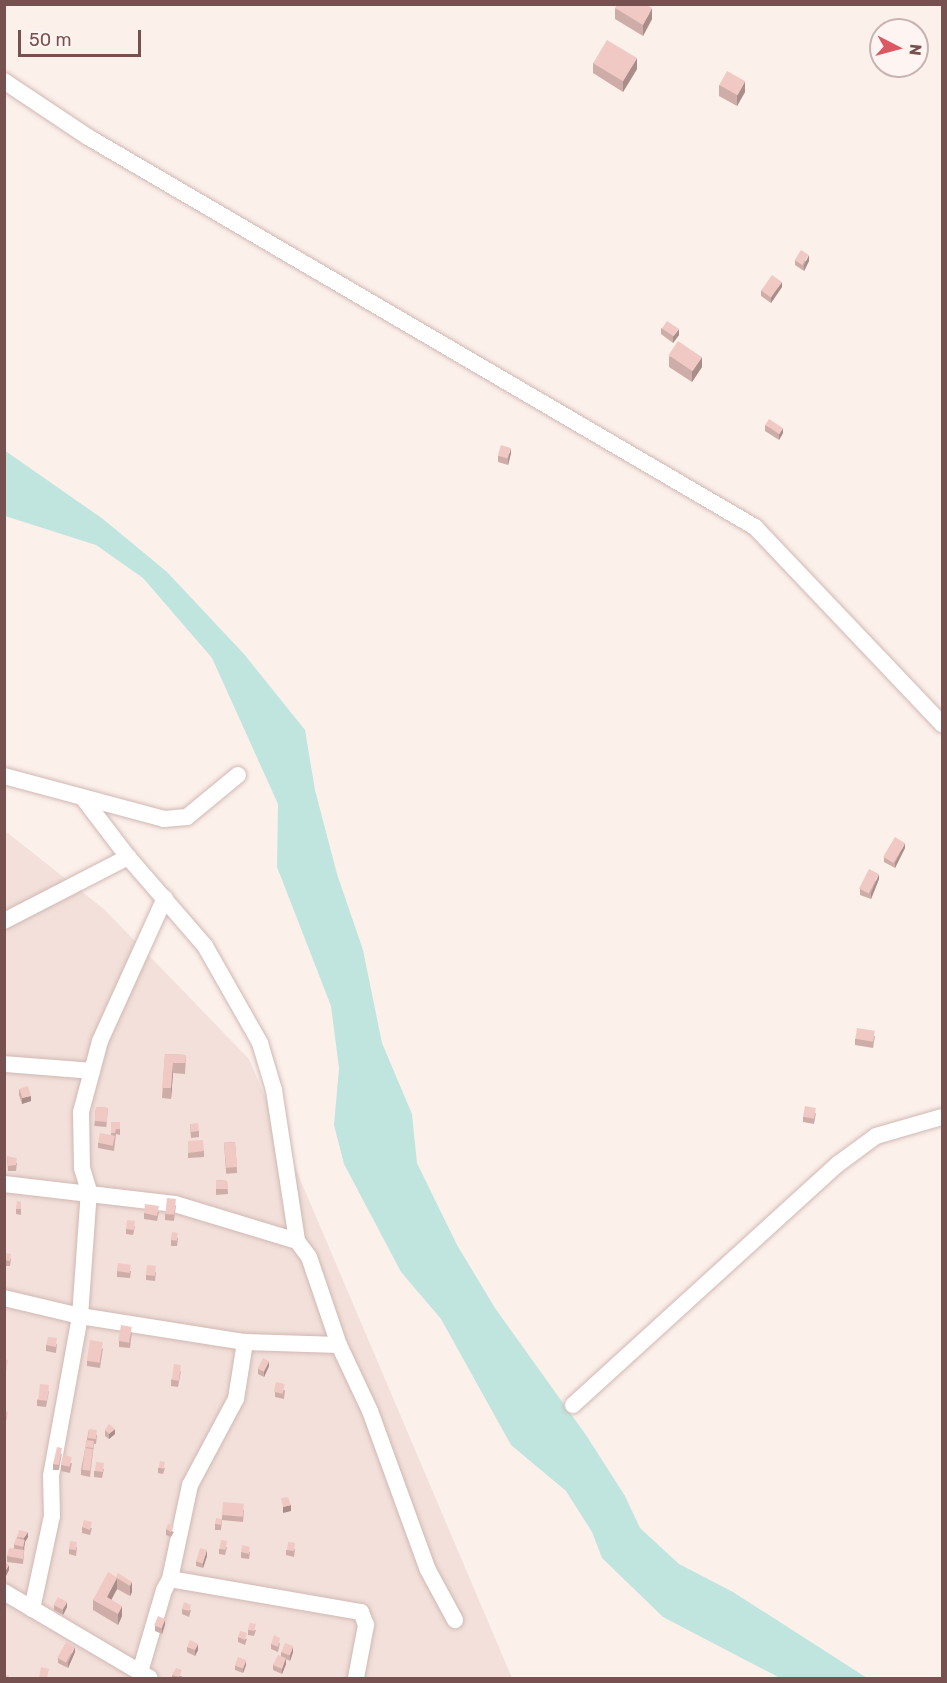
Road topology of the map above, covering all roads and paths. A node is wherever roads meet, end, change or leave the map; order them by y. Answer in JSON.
{"nodes":[{"id":1,"x":4,"y":81,"type":"edge"},
{"id":2,"x":942,"y":724,"type":"edge"},
{"id":3,"x":4,"y":776,"type":"edge"},
{"id":4,"x":238,"y":776,"type":"dead end"},
{"id":5,"x":83,"y":798,"type":"junction"},
{"id":6,"x":128,"y":857,"type":"junction"},
{"id":7,"x":165,"y":897,"type":"junction"},
{"id":8,"x":4,"y":921,"type":"edge"},
{"id":9,"x":4,"y":1064,"type":"edge"},
{"id":10,"x":92,"y":1071,"type":"junction"},
{"id":11,"x":942,"y":1117,"type":"edge"},
{"id":12,"x":4,"y":1184,"type":"edge"},
{"id":13,"x":89,"y":1191,"type":"junction"},
{"id":14,"x":297,"y":1241,"type":"junction"},
{"id":15,"x":4,"y":1298,"type":"edge"},
{"id":16,"x":80,"y":1316,"type":"junction"},
{"id":17,"x":245,"y":1342,"type":"junction"},
{"id":18,"x":339,"y":1345,"type":"junction"},
{"id":19,"x":573,"y":1405,"type":"dead end"},
{"id":20,"x":170,"y":1579,"type":"junction"},
{"id":21,"x":4,"y":1592,"type":"edge"},
{"id":22,"x":32,"y":1608,"type":"junction"},
{"id":23,"x":455,"y":1620,"type":"dead end"},
{"id":24,"x":145,"y":1676,"type":"edge"},
{"id":25,"x":356,"y":1678,"type":"edge"}],
"edges":[{"from":1,"to":2,"type":"street"},
{"from":3,"to":5,"type":"street"},
{"from":4,"to":5,"type":"street"},
{"from":5,"to":6,"type":"street"},
{"from":6,"to":7,"type":"street"},
{"from":6,"to":8,"type":"street"},
{"from":7,"to":10,"type":"street"},
{"from":7,"to":14,"type":"street"},
{"from":9,"to":10,"type":"street"},
{"from":10,"to":13,"type":"street"},
{"from":11,"to":19,"type":"street"},
{"from":12,"to":13,"type":"street"},
{"from":13,"to":14,"type":"street"},
{"from":13,"to":16,"type":"street"},
{"from":14,"to":18,"type":"street"},
{"from":15,"to":16,"type":"street"},
{"from":16,"to":17,"type":"street"},
{"from":16,"to":22,"type":"street"},
{"from":17,"to":18,"type":"street"},
{"from":17,"to":20,"type":"street"},
{"from":18,"to":23,"type":"street"},
{"from":20,"to":24,"type":"street"},
{"from":20,"to":25,"type":"street"},
{"from":21,"to":22,"type":"street"},
{"from":22,"to":24,"type":"street"}]}
